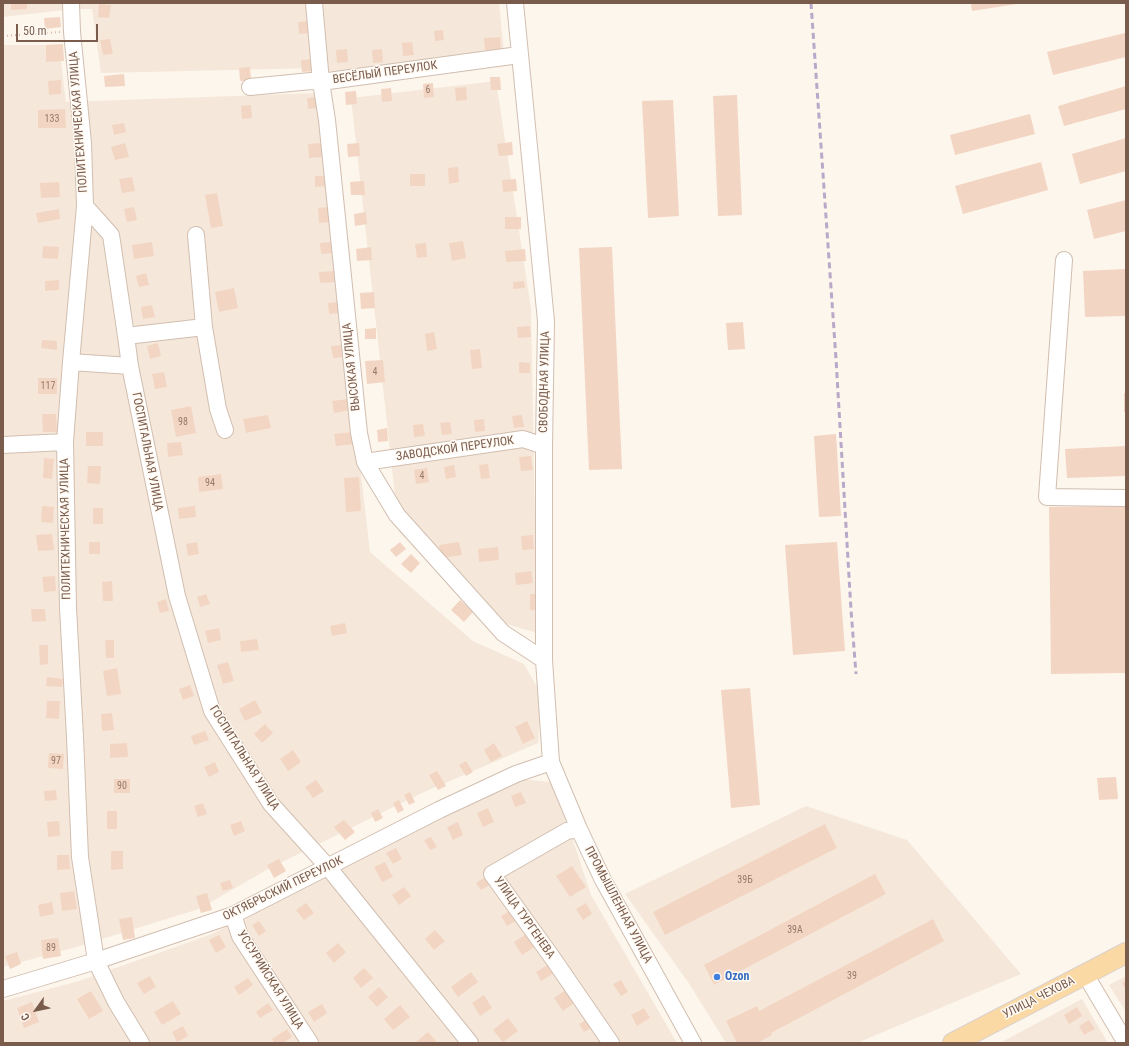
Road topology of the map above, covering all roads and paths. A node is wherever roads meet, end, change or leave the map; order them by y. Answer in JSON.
{"nodes":[{"id":1,"x":71,"y":3,"type":"edge"},
{"id":2,"x":314,"y":3,"type":"edge"},
{"id":3,"x":514,"y":3,"type":"edge"},
{"id":4,"x":72,"y":32,"type":"junction"},
{"id":5,"x":3,"y":36,"type":"edge"},
{"id":6,"x":519,"y":55,"type":"junction"},
{"id":7,"x":321,"y":82,"type":"junction"},
{"id":8,"x":250,"y":87,"type":"dead end"},
{"id":9,"x":85,"y":206,"type":"junction"},
{"id":10,"x":196,"y":235,"type":"dead end"},
{"id":11,"x":1064,"y":260,"type":"dead end"},
{"id":12,"x":204,"y":327,"type":"junction"},
{"id":13,"x":126,"y":336,"type":"junction"},
{"id":14,"x":71,"y":362,"type":"junction"},
{"id":15,"x":130,"y":366,"type":"junction"},
{"id":16,"x":225,"y":430,"type":"dead end"},
{"id":17,"x":65,"y":442,"type":"junction"},
{"id":18,"x":3,"y":445,"type":"edge"},
{"id":19,"x":544,"y":446,"type":"junction"},
{"id":20,"x":365,"y":462,"type":"junction"},
{"id":21,"x":1126,"y":498,"type":"edge"},
{"id":22,"x":544,"y":660,"type":"junction"},
{"id":23,"x":551,"y":762,"type":"junction"},
{"id":24,"x":579,"y":829,"type":"junction"},
{"id":25,"x":328,"y":867,"type":"junction"},
{"id":26,"x":233,"y":915,"type":"junction"},
{"id":27,"x":1126,"y":954,"type":"edge"},
{"id":28,"x":96,"y":961,"type":"junction"},
{"id":29,"x":1085,"y":974,"type":"junction"},
{"id":30,"x":3,"y":989,"type":"edge"},
{"id":31,"x":963,"y":1041,"type":"edge"},
{"id":32,"x":141,"y":1043,"type":"edge"},
{"id":33,"x":310,"y":1043,"type":"edge"},
{"id":34,"x":470,"y":1043,"type":"edge"},
{"id":35,"x":611,"y":1043,"type":"edge"},
{"id":36,"x":693,"y":1043,"type":"edge"},
{"id":37,"x":1126,"y":1043,"type":"edge"}],
"edges":[{"from":1,"to":4,"type":"street","name":"ПОЛИТЕХНИЧЕСКАЯ УЛИЦА"},
{"from":2,"to":7,"type":"street","name":"ВЫСОКАЯ УЛИЦА"},
{"from":3,"to":6,"type":"street","name":"СВОБОДНАЯ УЛИЦА"},
{"from":4,"to":5,"type":"path"},
{"from":4,"to":9,"type":"street","name":"ПОЛИТЕХНИЧЕСКАЯ УЛИЦА"},
{"from":6,"to":7,"type":"street","name":"ВЕСЁЛЫЙ ПЕРЕУЛОК"},
{"from":6,"to":19,"type":"street","name":"СВОБОДНАЯ УЛИЦА"},
{"from":7,"to":8,"type":"street","name":"ВЕСЁЛЫЙ ПЕРЕУЛОК"},
{"from":7,"to":20,"type":"street","name":"ВЫСОКАЯ УЛИЦА"},
{"from":9,"to":13,"type":"street","name":"ГОСПИТАЛЬНАЯ УЛИЦА"},
{"from":9,"to":14,"type":"street","name":"ПОЛИТЕХНИЧЕСКАЯ УЛИЦА"},
{"from":10,"to":12,"type":"street"},
{"from":11,"to":21,"type":"street"},
{"from":12,"to":13,"type":"street"},
{"from":12,"to":16,"type":"street"},
{"from":13,"to":15,"type":"street","name":"ГОСПИТАЛЬНАЯ УЛИЦА"},
{"from":14,"to":15,"type":"street"},
{"from":14,"to":17,"type":"street","name":"ПОЛИТЕХНИЧЕСКАЯ УЛИЦА"},
{"from":15,"to":25,"type":"street","name":"ГОСПИТАЛЬНАЯ УЛИЦА"},
{"from":17,"to":18,"type":"street"},
{"from":17,"to":28,"type":"street","name":"ПОЛИТЕХНИЧЕСКАЯ УЛИЦА"},
{"from":19,"to":20,"type":"street","name":"ЗАВОДСКОЙ ПЕРЕУЛОК"},
{"from":19,"to":22,"type":"street","name":"СВОБОДНАЯ УЛИЦА"},
{"from":20,"to":22,"type":"street","name":"ВЫСОКАЯ УЛИЦА"},
{"from":22,"to":23,"type":"street","name":"СВОБОДНАЯ УЛИЦА"},
{"from":23,"to":24,"type":"street","name":"ПРОМЫШЛЕННАЯ УЛИЦА"},
{"from":23,"to":25,"type":"street","name":"ОКТЯБРЬСКИЙ ПЕРЕУЛОК"},
{"from":24,"to":35,"type":"street","name":"УЛИЦА ТУРГЕНЕВА"},
{"from":24,"to":36,"type":"street","name":"ПРОМЫШЛЕННАЯ УЛИЦА"},
{"from":25,"to":26,"type":"street","name":"ОКТЯБРЬСКИЙ ПЕРЕУЛОК"},
{"from":25,"to":34,"type":"street","name":"ГОСПИТАЛЬНАЯ УЛИЦА"},
{"from":26,"to":28,"type":"street","name":"ОКТЯБРЬСКИЙ ПЕРЕУЛОК"},
{"from":26,"to":33,"type":"street","name":"УССУРИЙСКАЯ УЛИЦА"},
{"from":27,"to":29,"type":"main road","name":"УЛИЦА ЧЕХОВА"},
{"from":28,"to":30,"type":"street","name":"ОКТЯБРЬСКИЙ ПЕРЕУЛОК"},
{"from":28,"to":32,"type":"street","name":"ПОЛИТЕХНИЧЕСКАЯ УЛИЦА"},
{"from":29,"to":31,"type":"main road","name":"УЛИЦА ЧЕХОВА"},
{"from":29,"to":37,"type":"street"}]}
